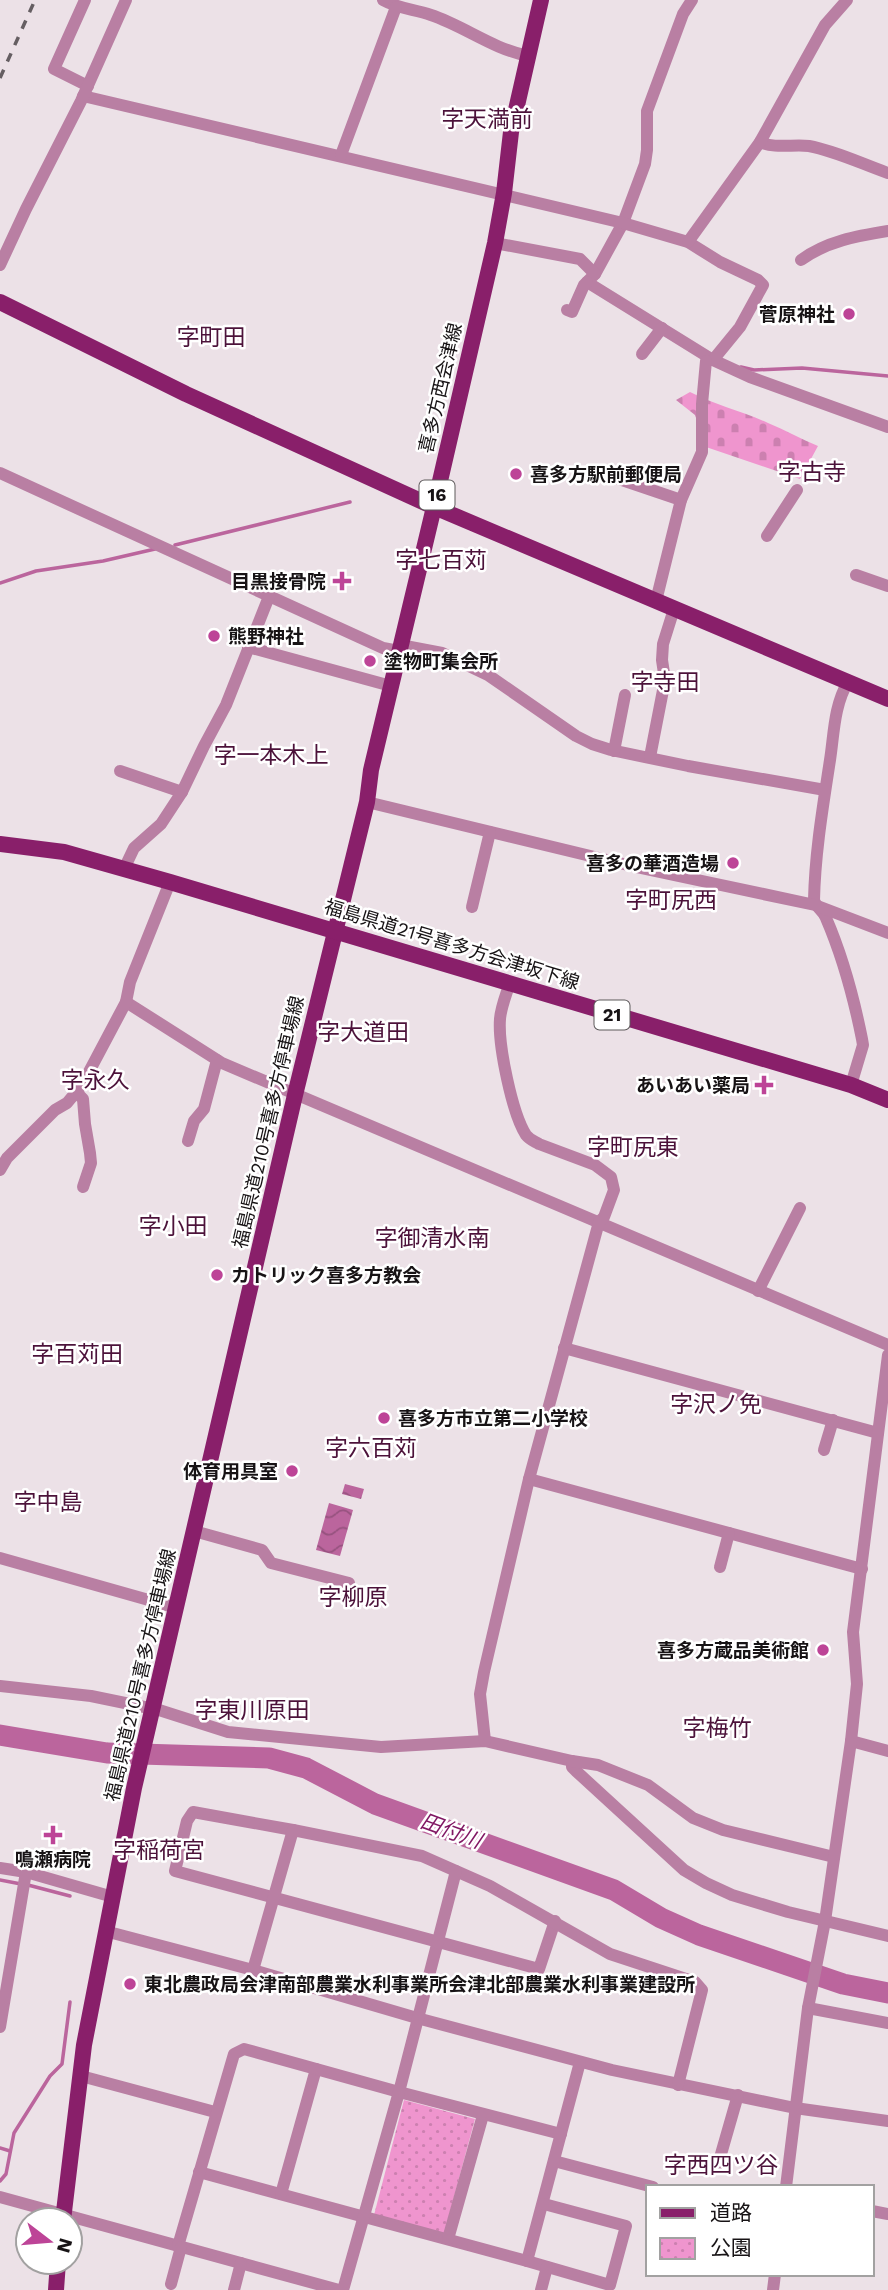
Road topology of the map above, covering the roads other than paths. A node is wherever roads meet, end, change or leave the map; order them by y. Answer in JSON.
{"nodes":[{"id":1,"x":85,"y":0,"type":"edge"},
{"id":2,"x":383,"y":0,"type":"edge"},
{"id":3,"x":541,"y":0,"type":"edge"},
{"id":4,"x":692,"y":0,"type":"edge"},
{"id":5,"x":847,"y":0,"type":"edge"},
{"id":6,"x":121,"y":2,"type":"edge"},
{"id":7,"x":396,"y":7,"type":"junction"},
{"id":8,"x":528,"y":56,"type":"junction"},
{"id":9,"x":86,"y":91,"type":"junction"},
{"id":10,"x":760,"y":142,"type":"junction"},
{"id":11,"x":341,"y":155,"type":"junction"},
{"id":12,"x":888,"y":173,"type":"edge"},
{"id":13,"x":504,"y":194,"type":"junction"},
{"id":14,"x":623,"y":223,"type":"junction"},
{"id":15,"x":888,"y":231,"type":"edge"},
{"id":16,"x":688,"y":242,"type":"junction"},
{"id":17,"x":495,"y":243,"type":"junction"},
{"id":18,"x":801,"y":260,"type":"dead end"},
{"id":19,"x":0,"y":265,"type":"edge"},
{"id":20,"x":591,"y":278,"type":"junction"},
{"id":21,"x":0,"y":302,"type":"edge"},
{"id":22,"x":567,"y":310,"type":"dead end"},
{"id":23,"x":662,"y":328,"type":"junction"},
{"id":24,"x":642,"y":354,"type":"dead end"},
{"id":25,"x":709,"y":360,"type":"junction"},
{"id":26,"x":888,"y":427,"type":"edge"},
{"id":27,"x":0,"y":473,"type":"edge"},
{"id":28,"x":619,"y":479,"type":"dead end"},
{"id":29,"x":797,"y":490,"type":"dead end"},
{"id":30,"x":681,"y":500,"type":"junction"},
{"id":31,"x":434,"y":507,"type":"junction"},
{"id":32,"x":767,"y":536,"type":"dead end"},
{"id":33,"x":856,"y":575,"type":"dead end"},
{"id":34,"x":888,"y":586,"type":"edge"},
{"id":35,"x":270,"y":594,"type":"junction"},
{"id":36,"x":656,"y":601,"type":"junction"},
{"id":37,"x":674,"y":609,"type":"junction"},
{"id":38,"x":248,"y":647,"type":"junction"},
{"id":39,"x":400,"y":648,"type":"junction"},
{"id":40,"x":848,"y":682,"type":"junction"},
{"id":41,"x":391,"y":686,"type":"junction"},
{"id":42,"x":625,"y":695,"type":"dead end"},
{"id":43,"x":888,"y":699,"type":"edge"},
{"id":44,"x":614,"y":751,"type":"junction"},
{"id":45,"x":650,"y":757,"type":"junction"},
{"id":46,"x":120,"y":771,"type":"dead end"},
{"id":47,"x":825,"y":790,"type":"junction"},
{"id":48,"x":182,"y":792,"type":"junction"},
{"id":49,"x":367,"y":802,"type":"junction"},
{"id":50,"x":490,"y":832,"type":"junction"},
{"id":51,"x":1,"y":839,"type":"edge"},
{"id":52,"x":124,"y":869,"type":"junction"},
{"id":53,"x":170,"y":882,"type":"junction"},
{"id":54,"x":816,"y":905,"type":"junction"},
{"id":55,"x":472,"y":907,"type":"dead end"},
{"id":56,"x":336,"y":931,"type":"junction"},
{"id":57,"x":888,"y":933,"type":"edge"},
{"id":58,"x":510,"y":982,"type":"junction"},
{"id":59,"x":126,"y":1002,"type":"junction"},
{"id":60,"x":217,"y":1060,"type":"junction"},
{"id":61,"x":851,"y":1086,"type":"junction"},
{"id":62,"x":76,"y":1092,"type":"junction"},
{"id":63,"x":295,"y":1095,"type":"junction"},
{"id":64,"x":888,"y":1100,"type":"edge"},
{"id":65,"x":188,"y":1141,"type":"dead end"},
{"id":66,"x":0,"y":1170,"type":"edge"},
{"id":67,"x":83,"y":1187,"type":"dead end"},
{"id":68,"x":800,"y":1208,"type":"dead end"},
{"id":69,"x":598,"y":1222,"type":"junction"},
{"id":70,"x":758,"y":1291,"type":"junction"},
{"id":71,"x":888,"y":1345,"type":"edge"},
{"id":72,"x":564,"y":1348,"type":"junction"},
{"id":73,"x":888,"y":1355,"type":"edge"},
{"id":74,"x":833,"y":1420,"type":"junction"},
{"id":75,"x":878,"y":1433,"type":"junction"},
{"id":76,"x":824,"y":1450,"type":"dead end"},
{"id":77,"x":529,"y":1479,"type":"junction"},
{"id":78,"x":194,"y":1531,"type":"junction"},
{"id":79,"x":730,"y":1533,"type":"junction"},
{"id":80,"x":0,"y":1559,"type":"edge"},
{"id":81,"x":720,"y":1567,"type":"dead end"},
{"id":82,"x":862,"y":1569,"type":"junction"},
{"id":83,"x":349,"y":1584,"type":"dead end"},
{"id":84,"x":177,"y":1608,"type":"junction"},
{"id":85,"x":0,"y":1686,"type":"edge"},
{"id":86,"x":152,"y":1709,"type":"junction"},
{"id":87,"x":485,"y":1741,"type":"junction"},
{"id":88,"x":851,"y":1741,"type":"junction"},
{"id":89,"x":888,"y":1751,"type":"edge"},
{"id":90,"x":572,"y":1761,"type":"junction"},
{"id":91,"x":293,"y":1830,"type":"junction"},
{"id":92,"x":834,"y":1857,"type":"junction"},
{"id":93,"x":0,"y":1868,"type":"edge"},
{"id":94,"x":456,"y":1871,"type":"junction"},
{"id":95,"x":26,"y":1872,"type":"junction"},
{"id":96,"x":113,"y":1897,"type":"junction"},
{"id":97,"x":274,"y":1898,"type":"junction"},
{"id":98,"x":555,"y":1921,"type":"junction"},
{"id":99,"x":825,"y":1921,"type":"junction"},
{"id":100,"x":105,"y":1931,"type":"junction"},
{"id":101,"x":888,"y":1936,"type":"edge"},
{"id":102,"x":437,"y":1941,"type":"junction"},
{"id":103,"x":253,"y":1970,"type":"junction"},
{"id":104,"x":4,"y":1972,"type":"edge"},
{"id":105,"x":810,"y":2001,"type":"junction"},
{"id":106,"x":417,"y":2018,"type":"junction"},
{"id":107,"x":888,"y":2023,"type":"edge"},
{"id":108,"x":0,"y":2027,"type":"edge"},
{"id":109,"x":580,"y":2062,"type":"junction"},
{"id":110,"x":316,"y":2069,"type":"junction"},
{"id":111,"x":80,"y":2076,"type":"junction"},
{"id":112,"x":678,"y":2085,"type":"junction"},
{"id":113,"x":400,"y":2092,"type":"junction"},
{"id":114,"x":738,"y":2095,"type":"junction"},
{"id":115,"x":795,"y":2108,"type":"junction"},
{"id":116,"x":215,"y":2112,"type":"junction"},
{"id":117,"x":483,"y":2115,"type":"junction"},
{"id":118,"x":888,"y":2121,"type":"edge"},
{"id":119,"x":561,"y":2134,"type":"junction"},
{"id":120,"x":554,"y":2161,"type":"junction"},
{"id":121,"x":717,"y":2168,"type":"dead end"},
{"id":122,"x":199,"y":2172,"type":"junction"},
{"id":123,"x":646,"y":2185,"type":"edge"},
{"id":124,"x":786,"y":2185,"type":"edge"},
{"id":125,"x":281,"y":2194,"type":"junction"},
{"id":126,"x":0,"y":2197,"type":"edge"},
{"id":127,"x":544,"y":2204,"type":"junction"},
{"id":128,"x":27,"y":2206,"type":"edge"},
{"id":129,"x":64,"y":2206,"type":"edge"},
{"id":130,"x":365,"y":2217,"type":"junction"},
{"id":131,"x":84,"y":2223,"type":"edge"},
{"id":132,"x":448,"y":2239,"type":"junction"},
{"id":133,"x":180,"y":2247,"type":"junction"},
{"id":134,"x":527,"y":2261,"type":"junction"},
{"id":135,"x":241,"y":2263,"type":"junction"},
{"id":136,"x":547,"y":2267,"type":"junction"},
{"id":137,"x":171,"y":2284,"type":"dead end"},
{"id":138,"x":234,"y":2290,"type":"edge"},
{"id":139,"x":341,"y":2290,"type":"edge"},
{"id":140,"x":541,"y":2290,"type":"edge"}],
"edges":[{"from":1,"to":9,"type":"street"},
{"from":2,"to":7,"type":"street"},
{"from":3,"to":8,"type":"main road","name":"喜多方西会津線","number":"16"},
{"from":4,"to":14,"type":"street"},
{"from":5,"to":10,"type":"street"},
{"from":6,"to":9,"type":"street"},
{"from":7,"to":8,"type":"street"},
{"from":7,"to":11,"type":"street"},
{"from":8,"to":13,"type":"main road","name":"喜多方西会津線","number":"16"},
{"from":9,"to":11,"type":"street"},
{"from":9,"to":19,"type":"street"},
{"from":10,"to":12,"type":"street"},
{"from":10,"to":16,"type":"street"},
{"from":11,"to":13,"type":"street"},
{"from":13,"to":14,"type":"street"},
{"from":13,"to":17,"type":"main road","name":"喜多方西会津線","number":"16"},
{"from":14,"to":16,"type":"street"},
{"from":14,"to":20,"type":"street"},
{"from":15,"to":18,"type":"street"},
{"from":16,"to":25,"type":"street"},
{"from":17,"to":20,"type":"street"},
{"from":17,"to":31,"type":"main road","name":"喜多方西会津線","number":"16"},
{"from":20,"to":22,"type":"street"},
{"from":20,"to":23,"type":"street"},
{"from":21,"to":31,"type":"main road"},
{"from":23,"to":24,"type":"street"},
{"from":23,"to":25,"type":"street"},
{"from":25,"to":26,"type":"street"},
{"from":25,"to":30,"type":"street"},
{"from":27,"to":35,"type":"street"},
{"from":28,"to":30,"type":"street"},
{"from":29,"to":32,"type":"street"},
{"from":30,"to":36,"type":"street"},
{"from":31,"to":36,"type":"main road","number":"16"},
{"from":31,"to":39,"type":"main road","name":"福島県道210号喜多方停車場線"},
{"from":33,"to":34,"type":"street"},
{"from":35,"to":38,"type":"street"},
{"from":35,"to":39,"type":"street"},
{"from":36,"to":37,"type":"main road","number":"16"},
{"from":37,"to":40,"type":"main road","number":"16"},
{"from":37,"to":45,"type":"street"},
{"from":38,"to":41,"type":"street"},
{"from":38,"to":48,"type":"street"},
{"from":39,"to":41,"type":"main road","name":"福島県道210号喜多方停車場線"},
{"from":39,"to":44,"type":"street"},
{"from":40,"to":43,"type":"main road","number":"16"},
{"from":40,"to":47,"type":"street"},
{"from":41,"to":49,"type":"main road","name":"福島県道210号喜多方停車場線"},
{"from":42,"to":44,"type":"street"},
{"from":44,"to":45,"type":"street"},
{"from":45,"to":47,"type":"street"},
{"from":46,"to":48,"type":"street"},
{"from":47,"to":54,"type":"street"},
{"from":48,"to":52,"type":"street"},
{"from":49,"to":50,"type":"street"},
{"from":49,"to":56,"type":"main road","name":"福島県道210号喜多方停車場線"},
{"from":50,"to":54,"type":"street"},
{"from":50,"to":55,"type":"street"},
{"from":51,"to":52,"type":"main road","name":"福島県道21号喜多方会津坂下線","number":"21"},
{"from":52,"to":53,"type":"main road","name":"福島県道21号喜多方会津坂下線","number":"21"},
{"from":53,"to":56,"type":"main road","name":"福島県道21号喜多方会津坂下線","number":"21"},
{"from":53,"to":59,"type":"street"},
{"from":54,"to":57,"type":"street"},
{"from":54,"to":61,"type":"street"},
{"from":56,"to":58,"type":"main road","name":"福島県道21号喜多方会津坂下線","number":"21"},
{"from":56,"to":63,"type":"main road","name":"福島県道210号喜多方停車場線"},
{"from":58,"to":61,"type":"main road","name":"福島県道21号喜多方会津坂下線","number":"21"},
{"from":58,"to":69,"type":"street"},
{"from":59,"to":60,"type":"street"},
{"from":59,"to":62,"type":"street"},
{"from":60,"to":63,"type":"street"},
{"from":60,"to":65,"type":"street"},
{"from":61,"to":64,"type":"main road","name":"福島県道21号喜多方会津坂下線","number":"21"},
{"from":62,"to":66,"type":"street"},
{"from":62,"to":67,"type":"street"},
{"from":63,"to":69,"type":"street"},
{"from":63,"to":78,"type":"main road","name":"福島県道210号喜多方停車場線"},
{"from":68,"to":70,"type":"street"},
{"from":69,"to":70,"type":"street"},
{"from":69,"to":72,"type":"street"},
{"from":70,"to":71,"type":"street"},
{"from":72,"to":74,"type":"street"},
{"from":72,"to":77,"type":"street"},
{"from":73,"to":75,"type":"street"},
{"from":74,"to":75,"type":"street"},
{"from":74,"to":76,"type":"street"},
{"from":75,"to":82,"type":"street"},
{"from":77,"to":79,"type":"street"},
{"from":77,"to":87,"type":"street"},
{"from":78,"to":83,"type":"street"},
{"from":78,"to":84,"type":"main road","name":"福島県道210号喜多方停車場線"},
{"from":79,"to":81,"type":"street"},
{"from":79,"to":82,"type":"street"},
{"from":80,"to":84,"type":"street"},
{"from":82,"to":88,"type":"street"},
{"from":84,"to":86,"type":"main road","name":"福島県道210号喜多方停車場線"},
{"from":85,"to":86,"type":"street"},
{"from":86,"to":87,"type":"street"},
{"from":86,"to":96,"type":"main road","name":"福島県道210号喜多方停車場線"},
{"from":87,"to":90,"type":"street"},
{"from":88,"to":89,"type":"street"},
{"from":88,"to":92,"type":"street"},
{"from":90,"to":92,"type":"street"},
{"from":90,"to":99,"type":"street"},
{"from":91,"to":94,"type":"street"},
{"from":91,"to":97,"type":"street"},
{"from":91,"to":97,"type":"street"},
{"from":92,"to":99,"type":"street"},
{"from":93,"to":95,"type":"street"},
{"from":94,"to":98,"type":"street"},
{"from":94,"to":102,"type":"street"},
{"from":95,"to":96,"type":"street"},
{"from":95,"to":104,"type":"street"},
{"from":96,"to":100,"type":"main road","name":"福島県道210号喜多方停車場線"},
{"from":97,"to":102,"type":"street"},
{"from":97,"to":103,"type":"street"},
{"from":98,"to":102,"type":"street"},
{"from":98,"to":112,"type":"street"},
{"from":99,"to":101,"type":"street"},
{"from":99,"to":105,"type":"street"},
{"from":100,"to":103,"type":"street"},
{"from":100,"to":111,"type":"main road","name":"福島県道210号喜多方停車場線"},
{"from":102,"to":106,"type":"street"},
{"from":103,"to":106,"type":"street"},
{"from":104,"to":108,"type":"street"},
{"from":105,"to":107,"type":"street"},
{"from":105,"to":115,"type":"street"},
{"from":106,"to":109,"type":"street"},
{"from":106,"to":113,"type":"street"},
{"from":109,"to":112,"type":"street"},
{"from":109,"to":119,"type":"street"},
{"from":110,"to":113,"type":"street"},
{"from":110,"to":116,"type":"street"},
{"from":110,"to":125,"type":"street"},
{"from":111,"to":116,"type":"street"},
{"from":111,"to":129,"type":"main road","name":"福島県道210号喜多方停車場線"},
{"from":112,"to":114,"type":"street"},
{"from":113,"to":117,"type":"street"},
{"from":113,"to":130,"type":"street"},
{"from":114,"to":115,"type":"street"},
{"from":114,"to":121,"type":"street"},
{"from":115,"to":118,"type":"street"},
{"from":115,"to":124,"type":"street"},
{"from":116,"to":122,"type":"street"},
{"from":117,"to":119,"type":"street"},
{"from":117,"to":132,"type":"street"},
{"from":119,"to":120,"type":"street"},
{"from":120,"to":123,"type":"street"},
{"from":120,"to":127,"type":"street"},
{"from":122,"to":125,"type":"street"},
{"from":122,"to":133,"type":"street"},
{"from":125,"to":130,"type":"street"},
{"from":126,"to":128,"type":"street"},
{"from":127,"to":134,"type":"street"},
{"from":127,"to":136,"type":"street"},
{"from":130,"to":132,"type":"street"},
{"from":130,"to":139,"type":"street"},
{"from":131,"to":133,"type":"street"},
{"from":132,"to":134,"type":"street"},
{"from":133,"to":135,"type":"street"},
{"from":133,"to":137,"type":"street"},
{"from":134,"to":136,"type":"street"},
{"from":135,"to":138,"type":"street"},
{"from":135,"to":139,"type":"street"},
{"from":136,"to":140,"type":"street"}]}
